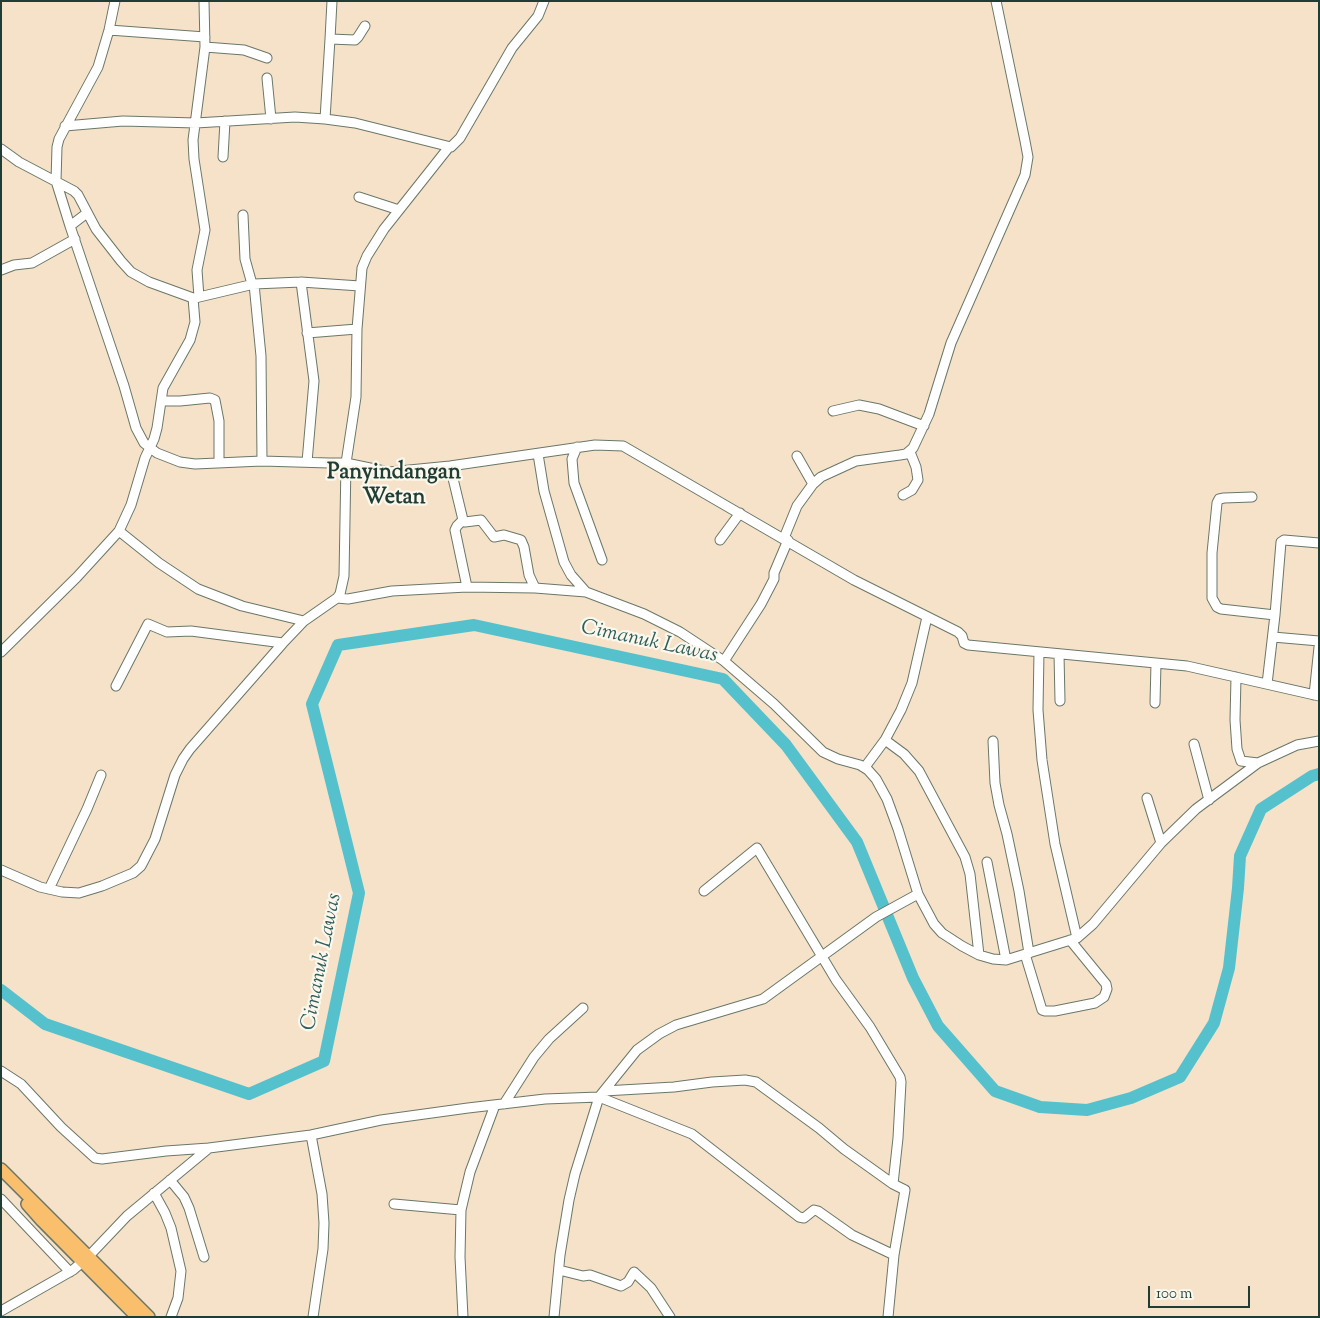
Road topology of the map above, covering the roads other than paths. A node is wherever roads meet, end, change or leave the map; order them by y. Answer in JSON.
{"nodes":[{"id":1,"x":115,"y":1,"type":"edge"},
{"id":2,"x":204,"y":1,"type":"edge"},
{"id":3,"x":332,"y":1,"type":"edge"},
{"id":4,"x":544,"y":1,"type":"edge"},
{"id":5,"x":996,"y":1,"type":"edge"},
{"id":6,"x":365,"y":26,"type":"dead end"},
{"id":7,"x":110,"y":30,"type":"junction"},
{"id":8,"x":205,"y":37,"type":"junction"},
{"id":9,"x":330,"y":38,"type":"junction"},
{"id":10,"x":204,"y":47,"type":"junction"},
{"id":11,"x":267,"y":58,"type":"dead end"},
{"id":12,"x":267,"y":78,"type":"dead end"},
{"id":13,"x":271,"y":119,"type":"junction"},
{"id":14,"x":325,"y":119,"type":"junction"},
{"id":15,"x":224,"y":120,"type":"junction"},
{"id":16,"x":196,"y":123,"type":"junction"},
{"id":17,"x":65,"y":126,"type":"junction"},
{"id":18,"x":449,"y":147,"type":"junction"},
{"id":19,"x":1,"y":149,"type":"edge"},
{"id":20,"x":223,"y":157,"type":"dead end"},
{"id":21,"x":53,"y":180,"type":"junction"},
{"id":22,"x":360,"y":197,"type":"dead end"},
{"id":23,"x":400,"y":210,"type":"junction"},
{"id":24,"x":87,"y":213,"type":"junction"},
{"id":25,"x":243,"y":215,"type":"dead end"},
{"id":26,"x":70,"y":226,"type":"junction"},
{"id":27,"x":75,"y":239,"type":"junction"},
{"id":28,"x":1,"y":270,"type":"edge"},
{"id":29,"x":301,"y":282,"type":"junction"},
{"id":30,"x":253,"y":284,"type":"junction"},
{"id":31,"x":360,"y":286,"type":"junction"},
{"id":32,"x":196,"y":298,"type":"junction"},
{"id":33,"x":357,"y":329,"type":"junction"},
{"id":34,"x":307,"y":333,"type":"junction"},
{"id":35,"x":161,"y":401,"type":"junction"},
{"id":36,"x":833,"y":411,"type":"dead end"},
{"id":37,"x":924,"y":426,"type":"junction"},
{"id":38,"x":577,"y":447,"type":"junction"},
{"id":39,"x":910,"y":452,"type":"junction"},
{"id":40,"x":148,"y":453,"type":"junction"},
{"id":41,"x":538,"y":454,"type":"junction"},
{"id":42,"x":797,"y":456,"type":"dead end"},
{"id":43,"x":262,"y":460,"type":"junction"},
{"id":44,"x":307,"y":462,"type":"junction"},
{"id":45,"x":219,"y":463,"type":"junction"},
{"id":46,"x":346,"y":464,"type":"junction"},
{"id":47,"x":450,"y":466,"type":"junction"},
{"id":48,"x":813,"y":484,"type":"junction"},
{"id":49,"x":903,"y":495,"type":"dead end"},
{"id":50,"x":1252,"y":497,"type":"dead end"},
{"id":51,"x":740,"y":513,"type":"junction"},
{"id":52,"x":463,"y":520,"type":"junction"},
{"id":53,"x":119,"y":531,"type":"junction"},
{"id":54,"x":786,"y":539,"type":"junction"},
{"id":55,"x":720,"y":540,"type":"dead end"},
{"id":56,"x":1319,"y":543,"type":"edge"},
{"id":57,"x":602,"y":560,"type":"dead end"},
{"id":58,"x":467,"y":587,"type":"junction"},
{"id":59,"x":534,"y":588,"type":"junction"},
{"id":60,"x":586,"y":592,"type":"junction"},
{"id":61,"x":337,"y":598,"type":"junction"},
{"id":62,"x":1275,"y":615,"type":"junction"},
{"id":63,"x":927,"y":617,"type":"junction"},
{"id":64,"x":304,"y":622,"type":"junction"},
{"id":65,"x":1273,"y":638,"type":"junction"},
{"id":66,"x":1319,"y":641,"type":"edge"},
{"id":67,"x":283,"y":643,"type":"junction"},
{"id":68,"x":1319,"y":647,"type":"edge"},
{"id":69,"x":1,"y":652,"type":"edge"},
{"id":70,"x":1039,"y":652,"type":"junction"},
{"id":71,"x":1059,"y":654,"type":"junction"},
{"id":72,"x":724,"y":661,"type":"junction"},
{"id":73,"x":1156,"y":663,"type":"junction"},
{"id":74,"x":1236,"y":677,"type":"junction"},
{"id":75,"x":1268,"y":681,"type":"junction"},
{"id":76,"x":116,"y":686,"type":"dead end"},
{"id":77,"x":1315,"y":689,"type":"edge"},
{"id":78,"x":1060,"y":702,"type":"dead end"},
{"id":79,"x":1155,"y":703,"type":"dead end"},
{"id":80,"x":885,"y":740,"type":"junction"},
{"id":81,"x":994,"y":741,"type":"dead end"},
{"id":82,"x":1319,"y":741,"type":"edge"},
{"id":83,"x":1194,"y":744,"type":"dead end"},
{"id":84,"x":1258,"y":763,"type":"junction"},
{"id":85,"x":865,"y":767,"type":"junction"},
{"id":86,"x":101,"y":775,"type":"dead end"},
{"id":87,"x":1147,"y":798,"type":"dead end"},
{"id":88,"x":1209,"y":800,"type":"junction"},
{"id":89,"x":1161,"y":843,"type":"junction"},
{"id":90,"x":987,"y":862,"type":"dead end"},
{"id":91,"x":1,"y":870,"type":"edge"},
{"id":92,"x":49,"y":889,"type":"junction"},
{"id":93,"x":704,"y":891,"type":"dead end"},
{"id":94,"x":918,"y":894,"type":"junction"},
{"id":95,"x":1074,"y":939,"type":"junction"},
{"id":96,"x":1027,"y":954,"type":"junction"},
{"id":97,"x":979,"y":955,"type":"junction"},
{"id":98,"x":822,"y":956,"type":"junction"},
{"id":99,"x":1006,"y":960,"type":"junction"},
{"id":100,"x":583,"y":1008,"type":"dead end"},
{"id":101,"x":1,"y":1071,"type":"edge"},
{"id":102,"x":601,"y":1094,"type":"junction"},
{"id":103,"x":500,"y":1104,"type":"junction"},
{"id":104,"x":311,"y":1135,"type":"junction"},
{"id":105,"x":209,"y":1148,"type":"junction"},
{"id":106,"x":3,"y":1176,"type":"edge"},
{"id":107,"x":170,"y":1180,"type":"junction"},
{"id":108,"x":893,"y":1184,"type":"junction"},
{"id":109,"x":154,"y":1193,"type":"junction"},
{"id":110,"x":1,"y":1199,"type":"edge"},
{"id":111,"x":394,"y":1204,"type":"dead end"},
{"id":112,"x":461,"y":1210,"type":"junction"},
{"id":113,"x":45,"y":1218,"type":"junction"},
{"id":114,"x":32,"y":1230,"type":"junction"},
{"id":115,"x":894,"y":1255,"type":"junction"},
{"id":116,"x":204,"y":1257,"type":"dead end"},
{"id":117,"x":82,"y":1262,"type":"junction"},
{"id":118,"x":559,"y":1270,"type":"junction"},
{"id":119,"x":123,"y":1296,"type":"junction"},
{"id":120,"x":1,"y":1311,"type":"edge"},
{"id":121,"x":137,"y":1317,"type":"edge"},
{"id":122,"x":149,"y":1317,"type":"edge"},
{"id":123,"x":172,"y":1317,"type":"edge"},
{"id":124,"x":313,"y":1317,"type":"edge"},
{"id":125,"x":463,"y":1317,"type":"edge"},
{"id":126,"x":554,"y":1317,"type":"edge"},
{"id":127,"x":670,"y":1317,"type":"edge"},
{"id":128,"x":888,"y":1317,"type":"edge"}],
"edges":[{"from":1,"to":7,"type":"street"},
{"from":2,"to":8,"type":"street"},
{"from":3,"to":9,"type":"street"},
{"from":4,"to":18,"type":"street"},
{"from":5,"to":37,"type":"street"},
{"from":6,"to":9,"type":"street"},
{"from":7,"to":8,"type":"street"},
{"from":7,"to":17,"type":"street"},
{"from":8,"to":10,"type":"street"},
{"from":9,"to":14,"type":"street"},
{"from":10,"to":11,"type":"street"},
{"from":10,"to":16,"type":"street"},
{"from":12,"to":13,"type":"street"},
{"from":13,"to":14,"type":"street"},
{"from":13,"to":15,"type":"street"},
{"from":14,"to":18,"type":"street"},
{"from":15,"to":16,"type":"street"},
{"from":15,"to":20,"type":"street"},
{"from":16,"to":17,"type":"street"},
{"from":16,"to":32,"type":"street"},
{"from":17,"to":21,"type":"street"},
{"from":18,"to":23,"type":"street"},
{"from":19,"to":21,"type":"street"},
{"from":21,"to":24,"type":"street"},
{"from":21,"to":26,"type":"street"},
{"from":22,"to":23,"type":"street"},
{"from":23,"to":31,"type":"street"},
{"from":24,"to":26,"type":"street"},
{"from":24,"to":32,"type":"street"},
{"from":25,"to":30,"type":"street"},
{"from":26,"to":27,"type":"street"},
{"from":27,"to":28,"type":"street"},
{"from":27,"to":40,"type":"street"},
{"from":29,"to":30,"type":"street"},
{"from":29,"to":31,"type":"street"},
{"from":29,"to":34,"type":"street"},
{"from":30,"to":32,"type":"street"},
{"from":30,"to":43,"type":"street"},
{"from":31,"to":33,"type":"street"},
{"from":32,"to":35,"type":"street"},
{"from":33,"to":34,"type":"street"},
{"from":33,"to":46,"type":"street"},
{"from":34,"to":44,"type":"street"},
{"from":35,"to":40,"type":"street"},
{"from":35,"to":45,"type":"street"},
{"from":36,"to":37,"type":"street"},
{"from":37,"to":39,"type":"street"},
{"from":38,"to":41,"type":"street"},
{"from":38,"to":51,"type":"street"},
{"from":38,"to":57,"type":"street"},
{"from":39,"to":48,"type":"street"},
{"from":39,"to":49,"type":"street"},
{"from":40,"to":45,"type":"street"},
{"from":40,"to":53,"type":"street"},
{"from":41,"to":47,"type":"street"},
{"from":41,"to":60,"type":"street"},
{"from":42,"to":48,"type":"street"},
{"from":43,"to":44,"type":"street"},
{"from":43,"to":45,"type":"street"},
{"from":44,"to":46,"type":"street"},
{"from":46,"to":47,"type":"street"},
{"from":46,"to":61,"type":"street"},
{"from":47,"to":52,"type":"street"},
{"from":48,"to":54,"type":"street"},
{"from":50,"to":62,"type":"street"},
{"from":51,"to":54,"type":"street"},
{"from":51,"to":55,"type":"street"},
{"from":52,"to":58,"type":"street"},
{"from":52,"to":59,"type":"street"},
{"from":53,"to":64,"type":"street"},
{"from":53,"to":69,"type":"street"},
{"from":54,"to":63,"type":"street"},
{"from":54,"to":72,"type":"street"},
{"from":56,"to":62,"type":"street"},
{"from":58,"to":59,"type":"street"},
{"from":58,"to":61,"type":"street"},
{"from":59,"to":60,"type":"street"},
{"from":60,"to":72,"type":"street"},
{"from":61,"to":64,"type":"street"},
{"from":62,"to":65,"type":"street"},
{"from":63,"to":70,"type":"street"},
{"from":63,"to":80,"type":"street"},
{"from":64,"to":67,"type":"street"},
{"from":65,"to":66,"type":"street"},
{"from":65,"to":75,"type":"street"},
{"from":67,"to":76,"type":"street"},
{"from":67,"to":92,"type":"street"},
{"from":68,"to":77,"type":"street"},
{"from":70,"to":71,"type":"street"},
{"from":70,"to":95,"type":"street"},
{"from":71,"to":73,"type":"street"},
{"from":71,"to":78,"type":"street"},
{"from":72,"to":85,"type":"street"},
{"from":73,"to":74,"type":"street"},
{"from":73,"to":79,"type":"street"},
{"from":74,"to":75,"type":"street"},
{"from":74,"to":84,"type":"street"},
{"from":75,"to":77,"type":"street"},
{"from":80,"to":85,"type":"street"},
{"from":80,"to":97,"type":"street"},
{"from":81,"to":96,"type":"street"},
{"from":82,"to":84,"type":"street"},
{"from":83,"to":88,"type":"street"},
{"from":84,"to":88,"type":"street"},
{"from":85,"to":94,"type":"street"},
{"from":86,"to":92,"type":"street"},
{"from":87,"to":89,"type":"street"},
{"from":88,"to":89,"type":"street"},
{"from":89,"to":95,"type":"street"},
{"from":90,"to":99,"type":"street"},
{"from":91,"to":92,"type":"street"},
{"from":93,"to":98,"type":"street"},
{"from":94,"to":97,"type":"street"},
{"from":94,"to":98,"type":"street"},
{"from":95,"to":96,"type":"street"},
{"from":95,"to":96,"type":"street"},
{"from":96,"to":99,"type":"street"},
{"from":97,"to":99,"type":"street"},
{"from":98,"to":102,"type":"street"},
{"from":98,"to":108,"type":"street"},
{"from":100,"to":103,"type":"street"},
{"from":101,"to":105,"type":"street"},
{"from":102,"to":103,"type":"street"},
{"from":102,"to":108,"type":"street"},
{"from":102,"to":115,"type":"street"},
{"from":102,"to":118,"type":"street"},
{"from":103,"to":104,"type":"street"},
{"from":103,"to":112,"type":"street"},
{"from":104,"to":105,"type":"street"},
{"from":104,"to":124,"type":"street"},
{"from":105,"to":107,"type":"street"},
{"from":106,"to":113,"type":"main road"},
{"from":107,"to":109,"type":"street"},
{"from":107,"to":116,"type":"street"},
{"from":108,"to":115,"type":"street"},
{"from":109,"to":117,"type":"street"},
{"from":109,"to":123,"type":"street"},
{"from":110,"to":114,"type":"street"},
{"from":111,"to":112,"type":"street"},
{"from":112,"to":125,"type":"street"},
{"from":113,"to":114,"type":"street"},
{"from":113,"to":117,"type":"main road"},
{"from":114,"to":117,"type":"street"},
{"from":115,"to":128,"type":"street"},
{"from":117,"to":119,"type":"main road"},
{"from":117,"to":120,"type":"street"},
{"from":118,"to":126,"type":"street"},
{"from":118,"to":127,"type":"street"},
{"from":119,"to":121,"type":"main road"},
{"from":119,"to":122,"type":"main road"}]}
